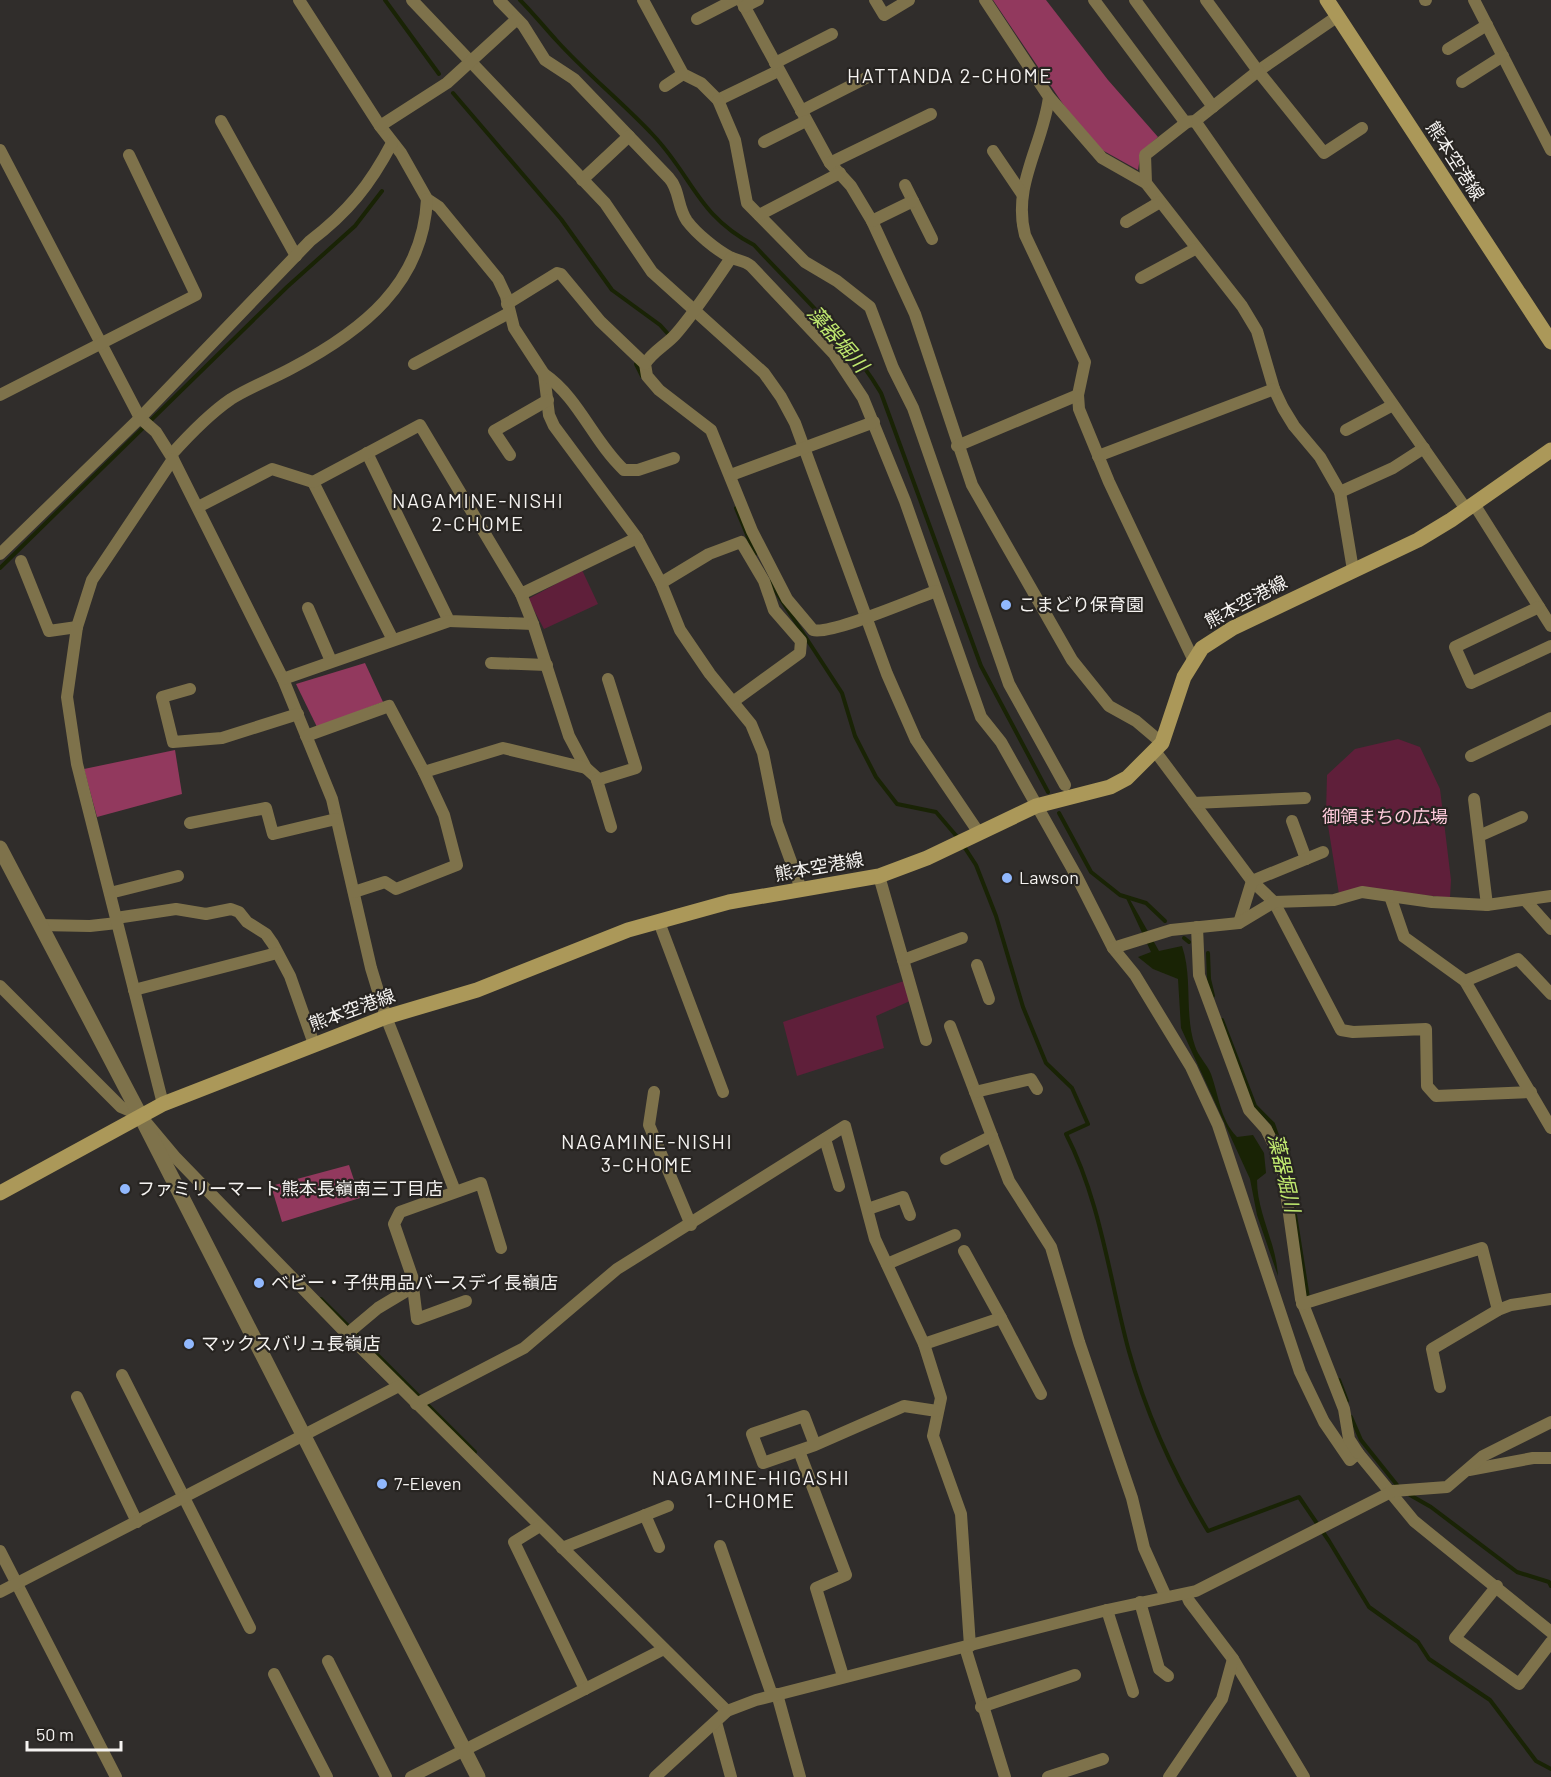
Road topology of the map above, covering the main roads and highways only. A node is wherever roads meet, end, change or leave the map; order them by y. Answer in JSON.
{"nodes":[{"id":1,"x":1327,"y":0,"type":"edge"},
{"id":2,"x":1551,"y":342,"type":"edge"},
{"id":3,"x":1551,"y":450,"type":"edge"},
{"id":4,"x":0,"y":1193,"type":"edge"}],
"edges":[{"from":1,"to":2,"type":"main road","name":"熊本空港線"},
{"from":3,"to":4,"type":"main road","name":"熊本空港線"}]}
